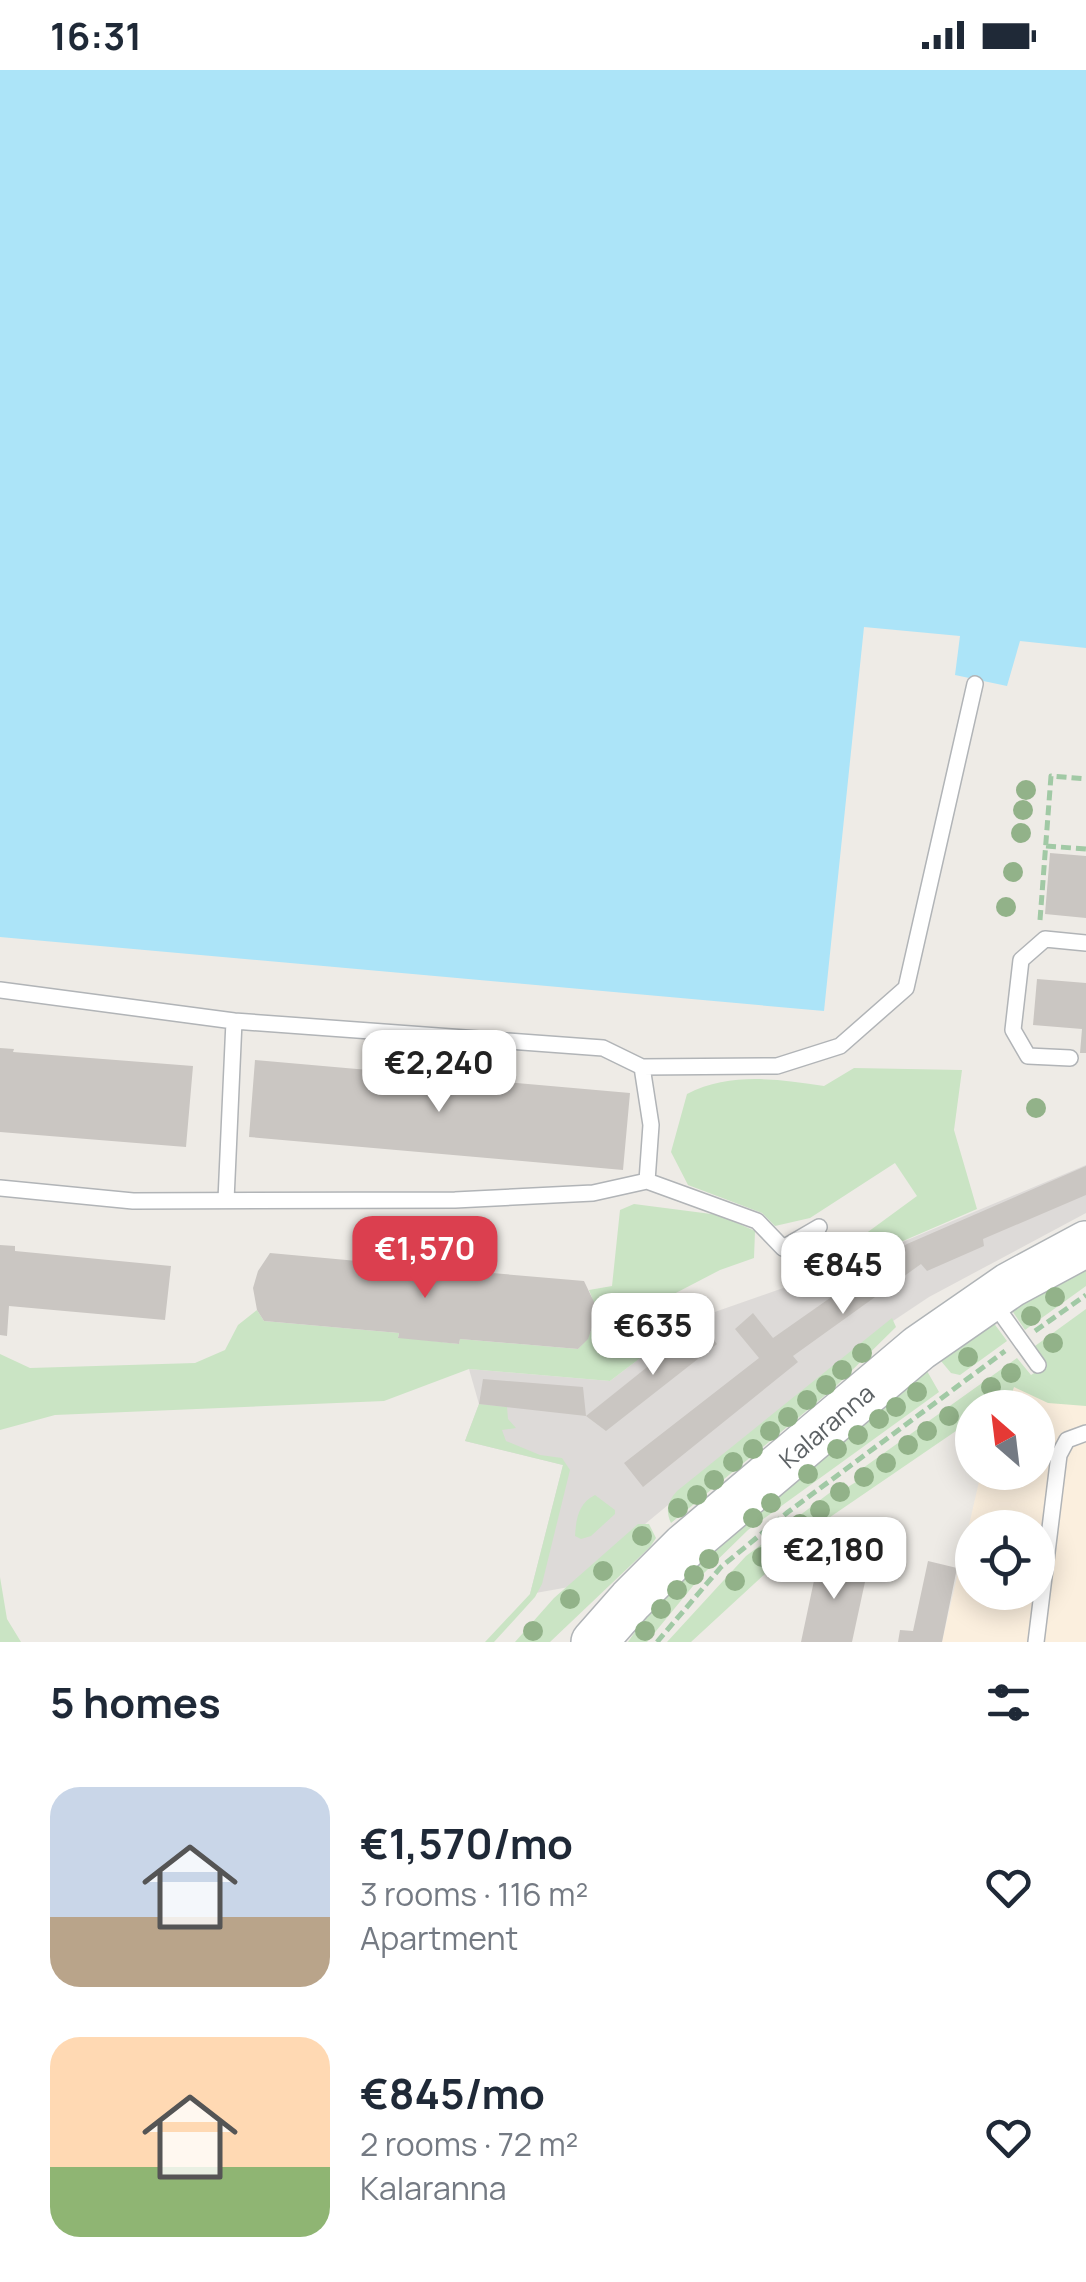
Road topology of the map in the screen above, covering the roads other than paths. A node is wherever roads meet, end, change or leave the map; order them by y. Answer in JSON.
{"nodes":[{"id":1,"x":975,"y":684,"type":"dead end"},
{"id":2,"x":1086,"y":943,"type":"edge"},
{"id":3,"x":0,"y":990,"type":"edge"},
{"id":4,"x":234,"y":1021,"type":"junction"},
{"id":5,"x":1070,"y":1058,"type":"dead end"},
{"id":6,"x":642,"y":1066,"type":"junction"},
{"id":7,"x":646,"y":1180,"type":"junction"},
{"id":8,"x":0,"y":1188,"type":"edge"},
{"id":9,"x":226,"y":1200,"type":"junction"},
{"id":10,"x":819,"y":1227,"type":"dead end"},
{"id":11,"x":1086,"y":1244,"type":"edge"},
{"id":12,"x":990,"y":1299,"type":"junction"},
{"id":13,"x":1038,"y":1365,"type":"dead end"},
{"id":14,"x":1086,"y":1433,"type":"edge"},
{"id":15,"x":594,"y":1642,"type":"edge"},
{"id":16,"x":1036,"y":1642,"type":"edge"}],
"edges":[{"from":1,"to":6,"type":"lane"},
{"from":2,"to":5,"type":"lane"},
{"from":3,"to":4,"type":"lane"},
{"from":4,"to":6,"type":"lane"},
{"from":4,"to":9,"type":"lane"},
{"from":6,"to":7,"type":"lane"},
{"from":7,"to":9,"type":"lane"},
{"from":7,"to":10,"type":"lane"},
{"from":8,"to":9,"type":"lane"},
{"from":11,"to":12,"type":"street","name":"Kalaranna"},
{"from":12,"to":13,"type":"lane"},
{"from":12,"to":15,"type":"street","name":"Kalaranna"},
{"from":14,"to":16,"type":"lane"}]}
